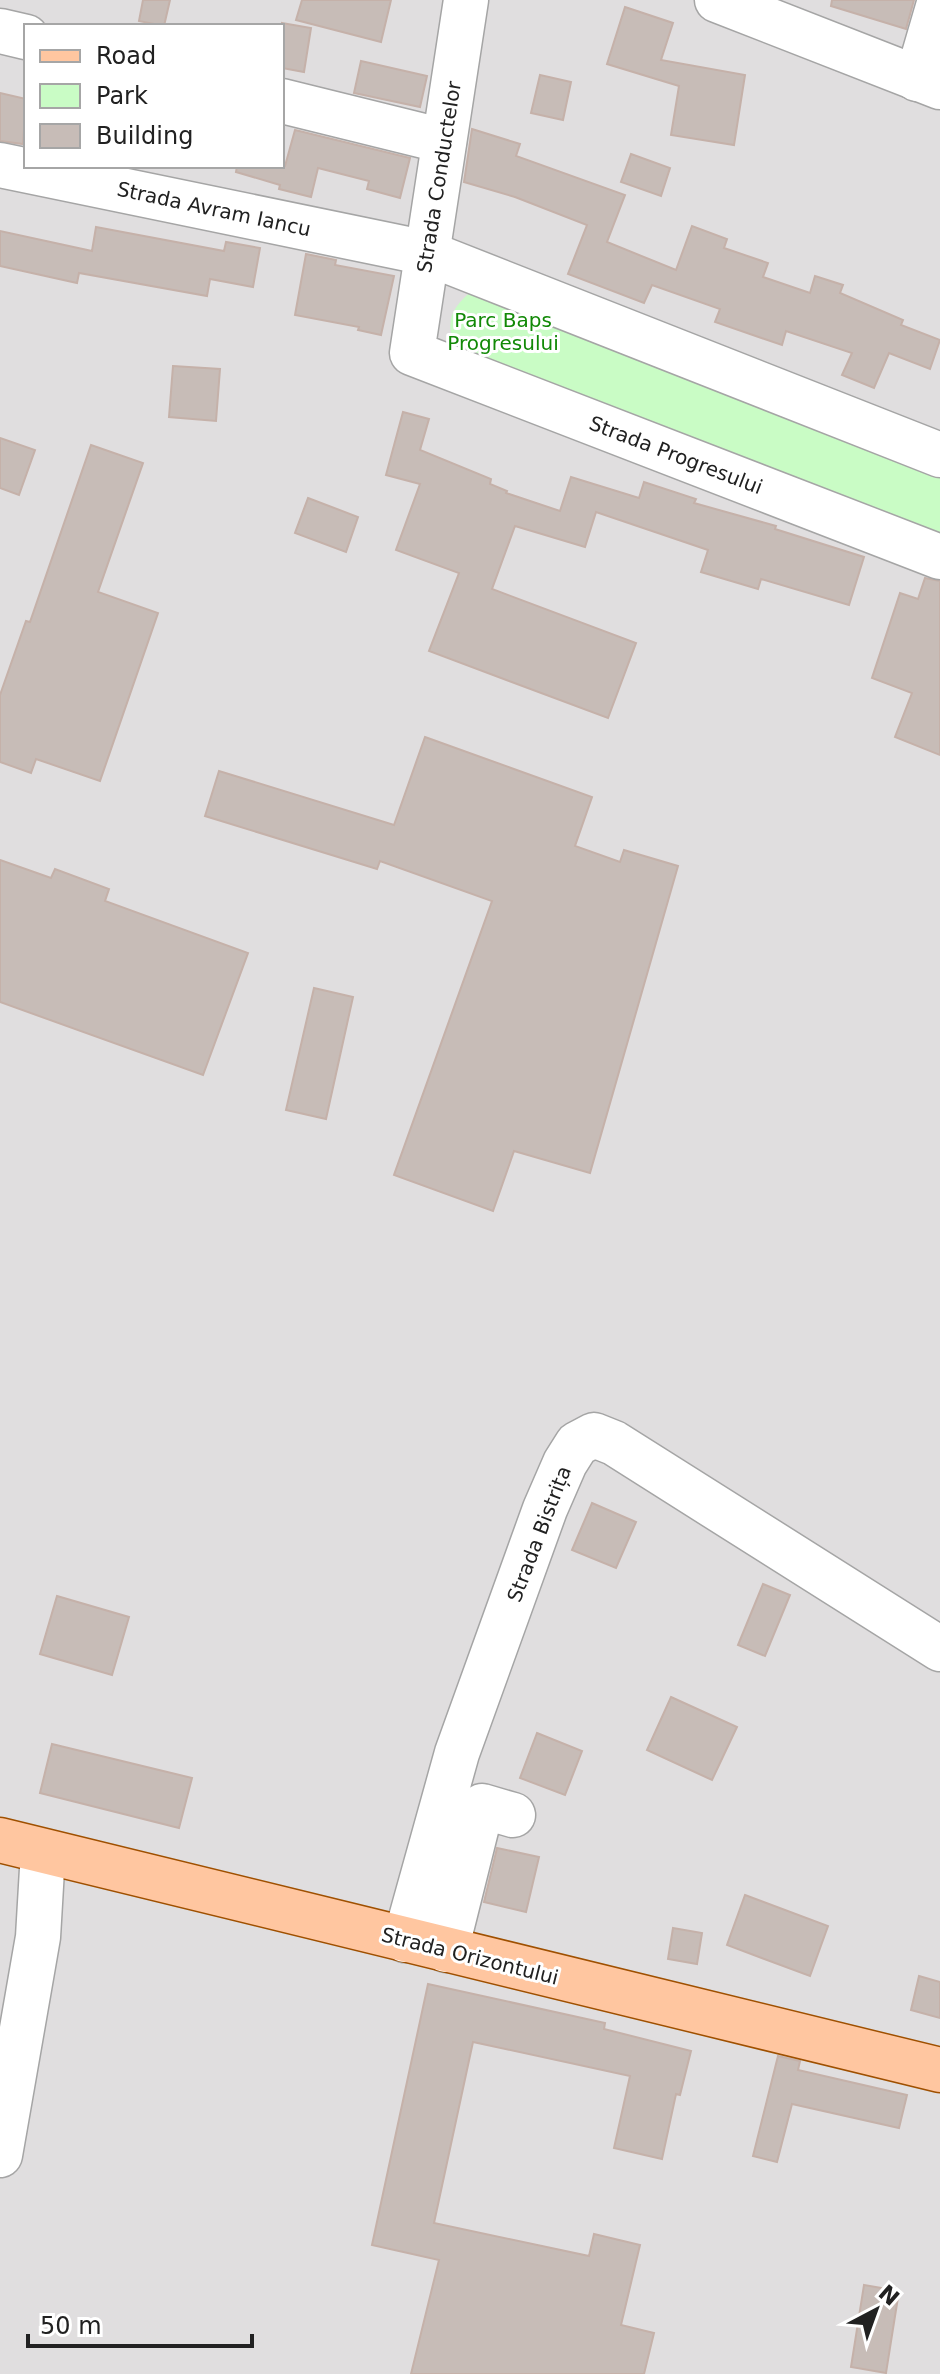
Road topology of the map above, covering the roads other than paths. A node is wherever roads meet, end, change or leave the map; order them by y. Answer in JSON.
{"nodes":[{"id":1,"x":466,"y":0,"type":"edge"},
{"id":2,"x":717,"y":0,"type":"edge"},
{"id":3,"x":940,"y":0,"type":"edge"},
{"id":4,"x":0,"y":31,"type":"edge"},
{"id":5,"x":24,"y":37,"type":"edge"},
{"id":6,"x":929,"y":83,"type":"edge"},
{"id":7,"x":284,"y":101,"type":"edge"},
{"id":8,"x":444,"y":141,"type":"junction"},
{"id":9,"x":0,"y":165,"type":"edge"},
{"id":10,"x":427,"y":253,"type":"junction"},
{"id":11,"x":412,"y":353,"type":"joint"},
{"id":12,"x":940,"y":455,"type":"edge"},
{"id":13,"x":940,"y":557,"type":"edge"},
{"id":14,"x":940,"y":1649,"type":"edge"},
{"id":15,"x":513,"y":1815,"type":"dead end"},
{"id":16,"x":0,"y":1840,"type":"edge"},
{"id":17,"x":43,"y":1852,"type":"junction"},
{"id":18,"x":425,"y":1945,"type":"junction"},
{"id":19,"x":940,"y":2070,"type":"edge"},
{"id":20,"x":0,"y":2155,"type":"edge"}],
"edges":[{"from":1,"to":8,"type":"street","name":"Strada Conductelor"},
{"from":2,"to":6,"type":"street"},
{"from":3,"to":6,"type":"street"},
{"from":4,"to":5,"type":"street"},
{"from":7,"to":8,"type":"street"},
{"from":8,"to":10,"type":"street","name":"Strada Conductelor"},
{"from":9,"to":10,"type":"street","name":"Strada Avram Iancu"},
{"from":10,"to":11,"type":"street","name":"Strada Conductelor"},
{"from":10,"to":12,"type":"street"},
{"from":11,"to":13,"type":"street","name":"Strada Progresului"},
{"from":14,"to":18,"type":"street","name":"Strada Bistrița"},
{"from":15,"to":18,"type":"street"},
{"from":16,"to":17,"type":"main road","name":"Strada Orizontului"},
{"from":17,"to":18,"type":"main road","name":"Strada Orizontului"},
{"from":17,"to":20,"type":"street"},
{"from":18,"to":19,"type":"main road","name":"Strada Orizontului"}]}
